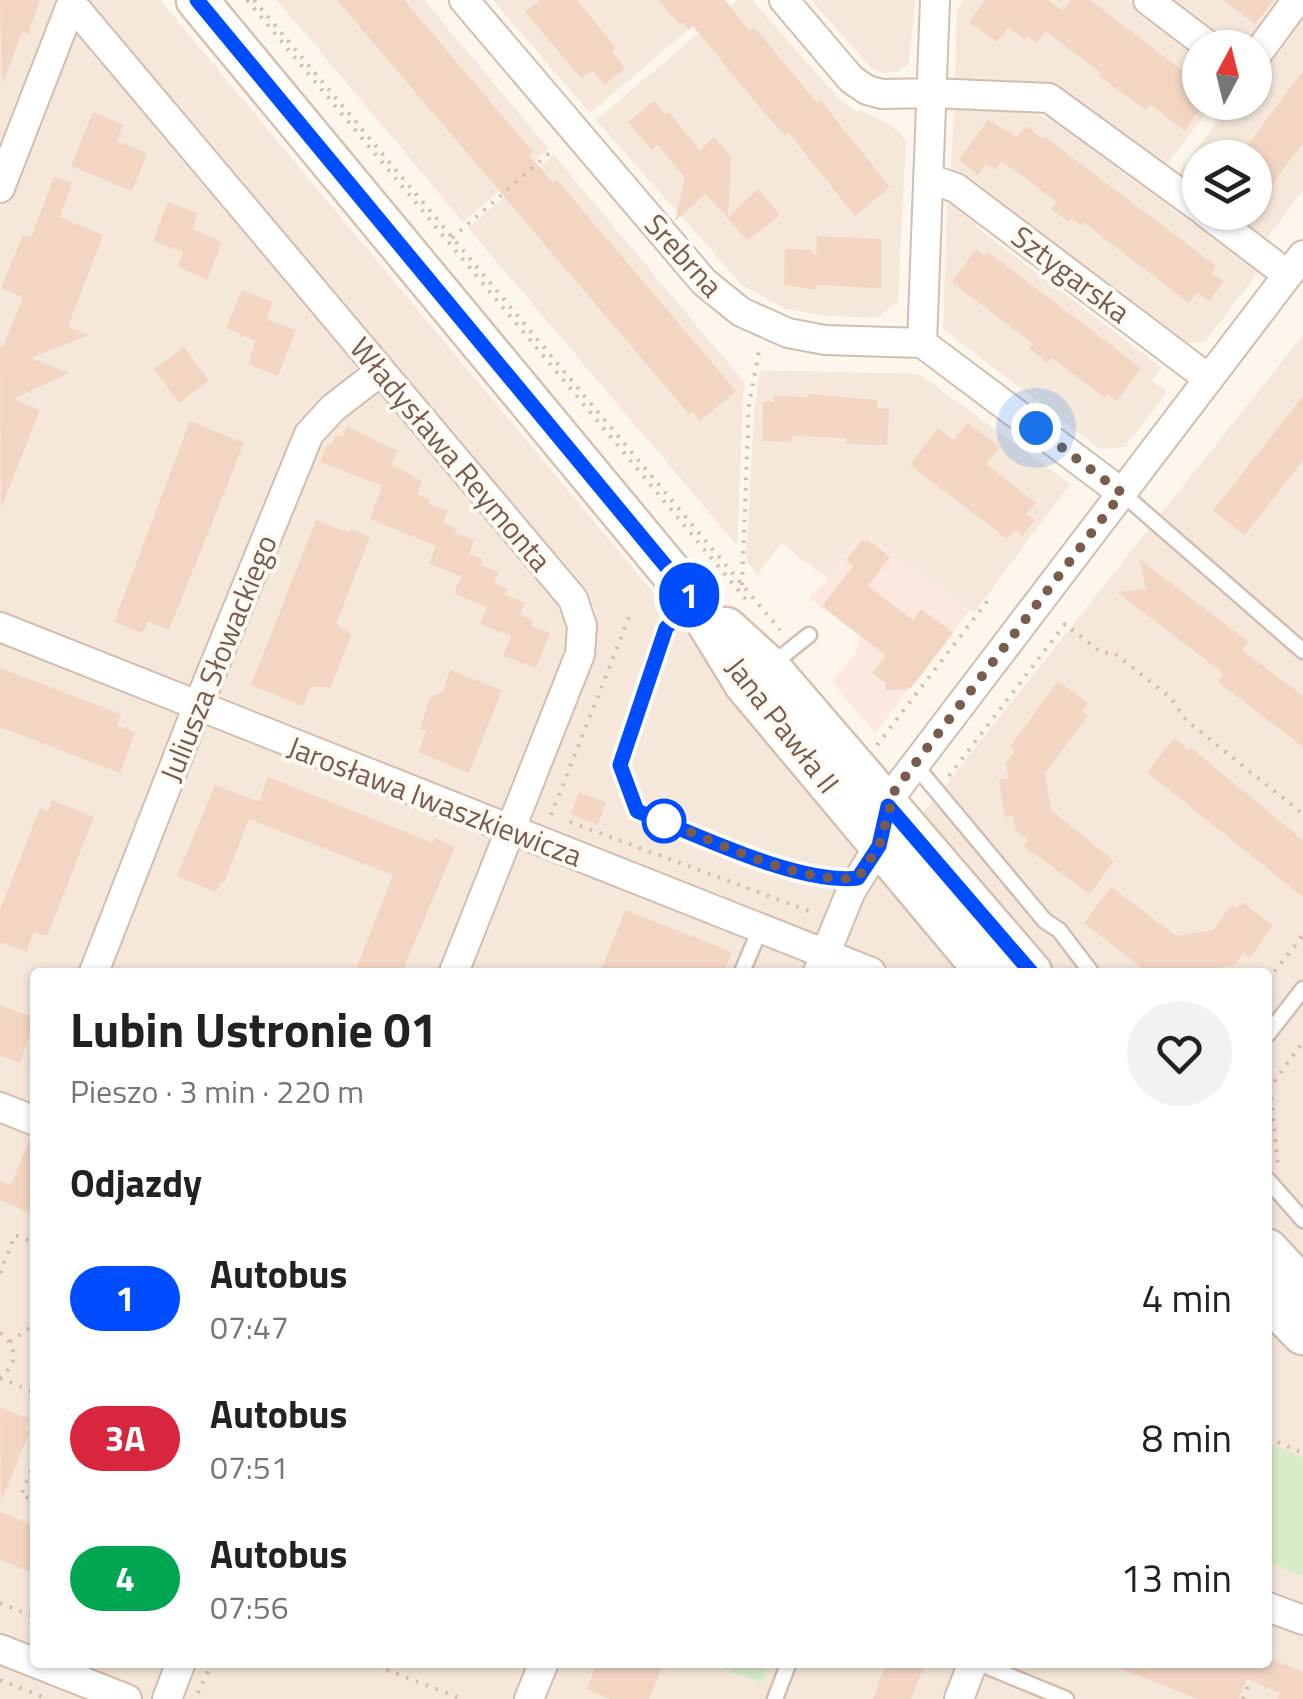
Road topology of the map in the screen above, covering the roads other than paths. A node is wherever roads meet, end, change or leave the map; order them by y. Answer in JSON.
{"nodes":[{"id":1,"x":197,"y":0,"type":"edge"},
{"id":2,"x":464,"y":0,"type":"edge"},
{"id":3,"x":784,"y":0,"type":"edge"},
{"id":4,"x":935,"y":0,"type":"edge"},
{"id":5,"x":1148,"y":0,"type":"edge"},
{"id":6,"x":1297,"y":0,"type":"edge"},
{"id":7,"x":72,"y":2,"type":"edge"},
{"id":8,"x":1187,"y":30,"type":"edge"},
{"id":9,"x":1272,"y":34,"type":"edge"},
{"id":10,"x":932,"y":92,"type":"junction"},
{"id":11,"x":928,"y":178,"type":"junction"},
{"id":12,"x":0,"y":188,"type":"edge"},
{"id":13,"x":1182,"y":194,"type":"edge"},
{"id":14,"x":1234,"y":230,"type":"edge"},
{"id":15,"x":1298,"y":272,"type":"edge"},
{"id":16,"x":922,"y":343,"type":"junction"},
{"id":17,"x":380,"y":371,"type":"junction"},
{"id":18,"x":1209,"y":379,"type":"junction"},
{"id":19,"x":1122,"y":493,"type":"junction"},
{"id":20,"x":693,"y":599,"type":"junction"},
{"id":21,"x":0,"y":628,"type":"edge"},
{"id":22,"x":810,"y":635,"type":"dead end"},
{"id":23,"x":1303,"y":650,"type":"edge"},
{"id":24,"x":784,"y":656,"type":"junction"},
{"id":25,"x":197,"y":708,"type":"junction"},
{"id":26,"x":902,"y":784,"type":"junction"},
{"id":27,"x":510,"y":831,"type":"junction"},
{"id":28,"x":868,"y":862,"type":"junction"},
{"id":29,"x":760,"y":929,"type":"junction"},
{"id":30,"x":822,"y":963,"type":"edge"},
{"id":31,"x":96,"y":968,"type":"edge"},
{"id":32,"x":456,"y":968,"type":"edge"},
{"id":33,"x":744,"y":968,"type":"edge"},
{"id":34,"x":850,"y":968,"type":"edge"},
{"id":35,"x":982,"y":968,"type":"edge"},
{"id":36,"x":1028,"y":968,"type":"edge"},
{"id":37,"x":1088,"y":968,"type":"edge"},
{"id":38,"x":1303,"y":989,"type":"edge"},
{"id":39,"x":1272,"y":1029,"type":"edge"},
{"id":40,"x":0,"y":1106,"type":"edge"},
{"id":41,"x":30,"y":1119,"type":"edge"},
{"id":42,"x":1272,"y":1184,"type":"edge"},
{"id":43,"x":1303,"y":1220,"type":"edge"},
{"id":44,"x":1272,"y":1254,"type":"edge"},
{"id":45,"x":1303,"y":1288,"type":"edge"},
{"id":46,"x":1272,"y":1302,"type":"edge"},
{"id":47,"x":1303,"y":1334,"type":"edge"},
{"id":48,"x":1272,"y":1608,"type":"edge"},
{"id":49,"x":1303,"y":1620,"type":"edge"},
{"id":50,"x":0,"y":1649,"type":"edge"},
{"id":51,"x":30,"y":1661,"type":"edge"},
{"id":52,"x":48,"y":1668,"type":"edge"},
{"id":53,"x":179,"y":1668,"type":"edge"},
{"id":54,"x":542,"y":1668,"type":"edge"},
{"id":55,"x":786,"y":1668,"type":"edge"},
{"id":56,"x":971,"y":1668,"type":"edge"},
{"id":57,"x":989,"y":1668,"type":"edge"},
{"id":58,"x":127,"y":1699,"type":"edge"},
{"id":59,"x":167,"y":1699,"type":"edge"},
{"id":60,"x":529,"y":1699,"type":"edge"},
{"id":61,"x":775,"y":1699,"type":"edge"},
{"id":62,"x":958,"y":1699,"type":"edge"},
{"id":63,"x":1066,"y":1699,"type":"edge"}],
"edges":[{"from":1,"to":20,"type":"street","name":"Jana Pawła II"},
{"from":2,"to":16,"type":"street","name":"Srebrna"},
{"from":3,"to":10,"type":"street"},
{"from":4,"to":10,"type":"street"},
{"from":5,"to":8,"type":"street"},
{"from":6,"to":9,"type":"street"},
{"from":7,"to":12,"type":"street"},
{"from":7,"to":17,"type":"street","name":"Władysława Reymonta"},
{"from":10,"to":11,"type":"street"},
{"from":10,"to":13,"type":"street"},
{"from":11,"to":16,"type":"street"},
{"from":11,"to":18,"type":"street","name":"Sztygarska"},
{"from":14,"to":15,"type":"street"},
{"from":15,"to":18,"type":"street"},
{"from":16,"to":19,"type":"street"},
{"from":17,"to":25,"type":"street","name":"Juliusza Słowackiego"},
{"from":17,"to":27,"type":"street","name":"Władysława Reymonta"},
{"from":18,"to":19,"type":"street"},
{"from":19,"to":23,"type":"lane"},
{"from":19,"to":26,"type":"street"},
{"from":20,"to":24,"type":"street","name":"Jana Pawła II"},
{"from":20,"to":28,"type":"street","name":"Jana Pawła II"},
{"from":20,"to":28,"type":"lane"},
{"from":21,"to":25,"type":"street","name":"Jarosława Iwaszkiewicza"},
{"from":22,"to":24,"type":"lane"},
{"from":24,"to":26,"type":"street","name":"Jana Pawła II"},
{"from":25,"to":27,"type":"street","name":"Jarosława Iwaszkiewicza"},
{"from":25,"to":31,"type":"street","name":"Juliusza Słowackiego"},
{"from":26,"to":28,"type":"street"},
{"from":26,"to":36,"type":"street","name":"Jana Pawła II"},
{"from":26,"to":37,"type":"lane"},
{"from":27,"to":29,"type":"street","name":"Jarosława Iwaszkiewicza"},
{"from":27,"to":32,"type":"street","name":"Władysława Reymonta"},
{"from":28,"to":30,"type":"street"},
{"from":28,"to":35,"type":"street","name":"Jana Pawła II"},
{"from":29,"to":30,"type":"street","name":"Jarosława Iwaszkiewicza"},
{"from":29,"to":33,"type":"lane"},
{"from":30,"to":34,"type":"street","name":"Jarosława Iwaszkiewicza"},
{"from":38,"to":39,"type":"lane"},
{"from":40,"to":41,"type":"street"},
{"from":42,"to":43,"type":"lane"},
{"from":44,"to":45,"type":"street"},
{"from":46,"to":47,"type":"street"},
{"from":48,"to":49,"type":"street"},
{"from":50,"to":51,"type":"street"},
{"from":52,"to":58,"type":"street"},
{"from":53,"to":59,"type":"street"},
{"from":54,"to":60,"type":"street"},
{"from":55,"to":61,"type":"lane"},
{"from":56,"to":62,"type":"street"},
{"from":57,"to":63,"type":"lane"}]}
